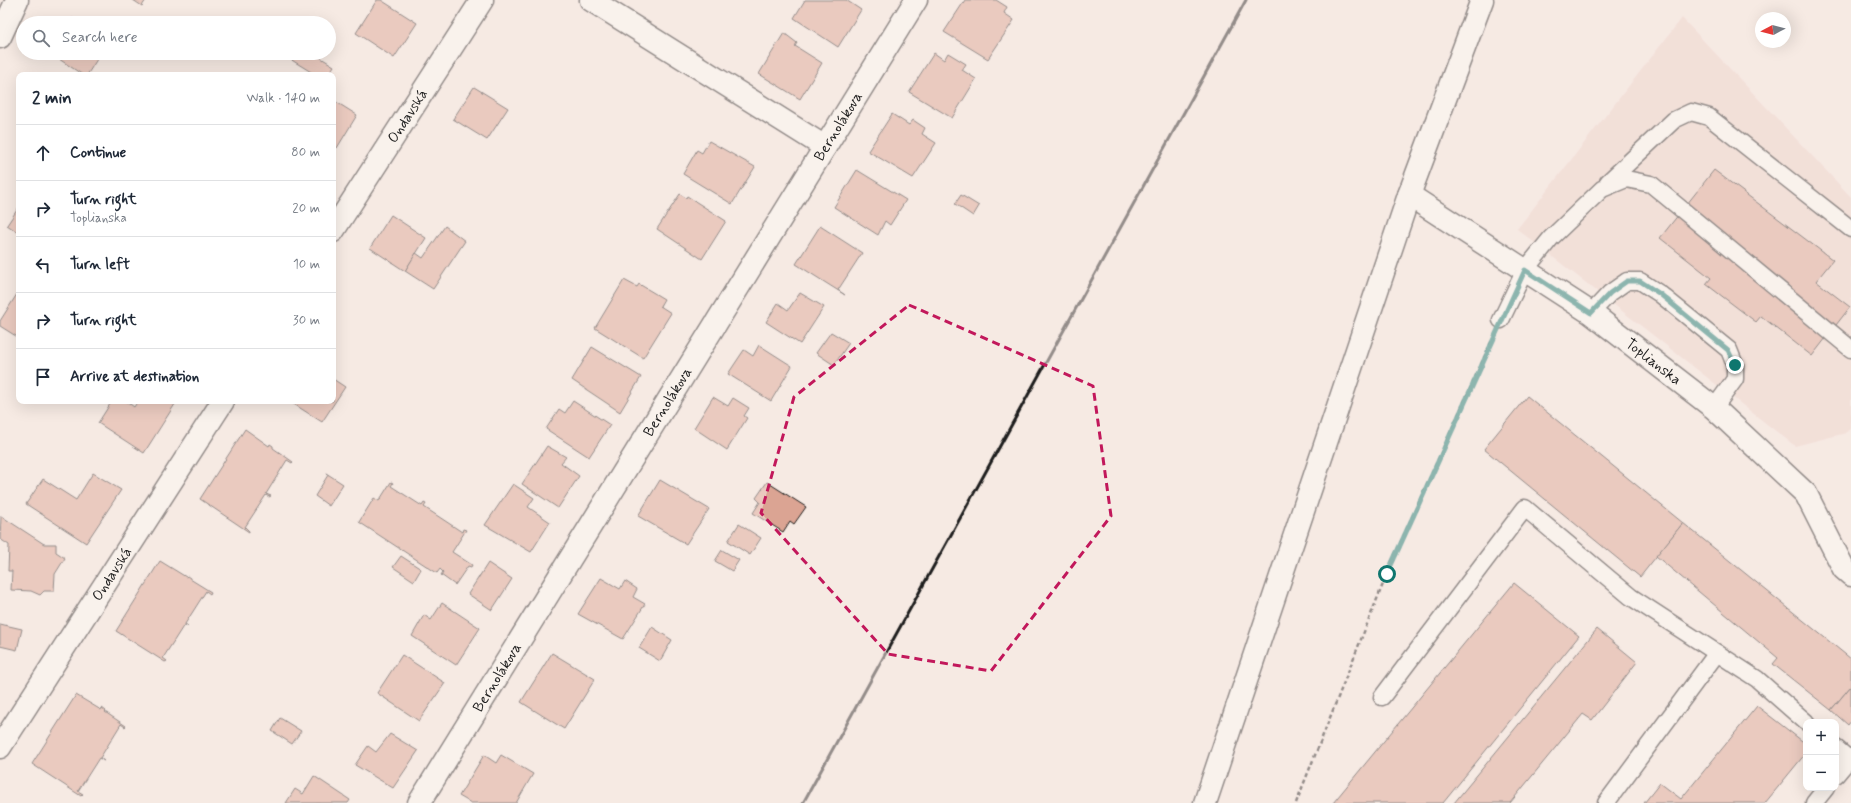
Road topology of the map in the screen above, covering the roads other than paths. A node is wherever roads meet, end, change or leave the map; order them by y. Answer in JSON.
{"nodes":[{"id":1,"x":17,"y":0,"type":"edge"},
{"id":2,"x":482,"y":0,"type":"edge"},
{"id":3,"x":591,"y":0,"type":"edge"},
{"id":4,"x":916,"y":0,"type":"edge"},
{"id":5,"x":1482,"y":0,"type":"edge"},
{"id":6,"x":0,"y":37,"type":"edge"},
{"id":7,"x":826,"y":147,"type":"junction"},
{"id":8,"x":1602,"y":189,"type":"junction"},
{"id":9,"x":1409,"y":195,"type":"junction"},
{"id":10,"x":336,"y":226,"type":"edge"},
{"id":11,"x":1851,"y":229,"type":"edge"},
{"id":12,"x":1525,"y":270,"type":"junction"},
{"id":13,"x":1591,"y":313,"type":"junction"},
{"id":14,"x":1501,"y":320,"type":"road end"},
{"id":15,"x":1851,"y":349,"type":"edge"},
{"id":16,"x":221,"y":404,"type":"edge"},
{"id":17,"x":1714,"y":408,"type":"junction"},
{"id":18,"x":1851,"y":575,"type":"edge"},
{"id":19,"x":1717,"y":653,"type":"junction"},
{"id":20,"x":1382,"y":697,"type":"dead end"},
{"id":21,"x":1803,"y":719,"type":"edge"},
{"id":22,"x":0,"y":747,"type":"edge"},
{"id":23,"x":1839,"y":750,"type":"edge"},
{"id":24,"x":1850,"y":758,"type":"edge"},
{"id":25,"x":1839,"y":771,"type":"edge"},
{"id":26,"x":1824,"y":791,"type":"edge"},
{"id":27,"x":419,"y":803,"type":"edge"},
{"id":28,"x":1205,"y":803,"type":"edge"},
{"id":29,"x":1606,"y":803,"type":"edge"},
{"id":30,"x":1814,"y":803,"type":"edge"}],
"edges":[{"from":1,"to":6,"type":"street"},
{"from":2,"to":10,"type":"street","name":"Ondavská"},
{"from":3,"to":7,"type":"street"},
{"from":4,"to":7,"type":"street","name":"Bernolákova"},
{"from":5,"to":9,"type":"street"},
{"from":7,"to":27,"type":"street","name":"Bernolákova"},
{"from":8,"to":11,"type":"lane"},
{"from":8,"to":12,"type":"lane"},
{"from":8,"to":15,"type":"lane"},
{"from":9,"to":12,"type":"street","name":"Toplianska"},
{"from":9,"to":28,"type":"street"},
{"from":12,"to":13,"type":"street","name":"Toplianska"},
{"from":12,"to":14,"type":"lane"},
{"from":13,"to":17,"type":"street","name":"Toplianska"},
{"from":13,"to":17,"type":"lane"},
{"from":16,"to":22,"type":"street","name":"Ondavská"},
{"from":17,"to":18,"type":"street","name":"Toplianska"},
{"from":19,"to":20,"type":"lane"},
{"from":19,"to":21,"type":"lane"},
{"from":19,"to":29,"type":"lane"},
{"from":23,"to":24,"type":"lane"},
{"from":24,"to":25,"type":"lane"},
{"from":26,"to":30,"type":"lane"}]}
